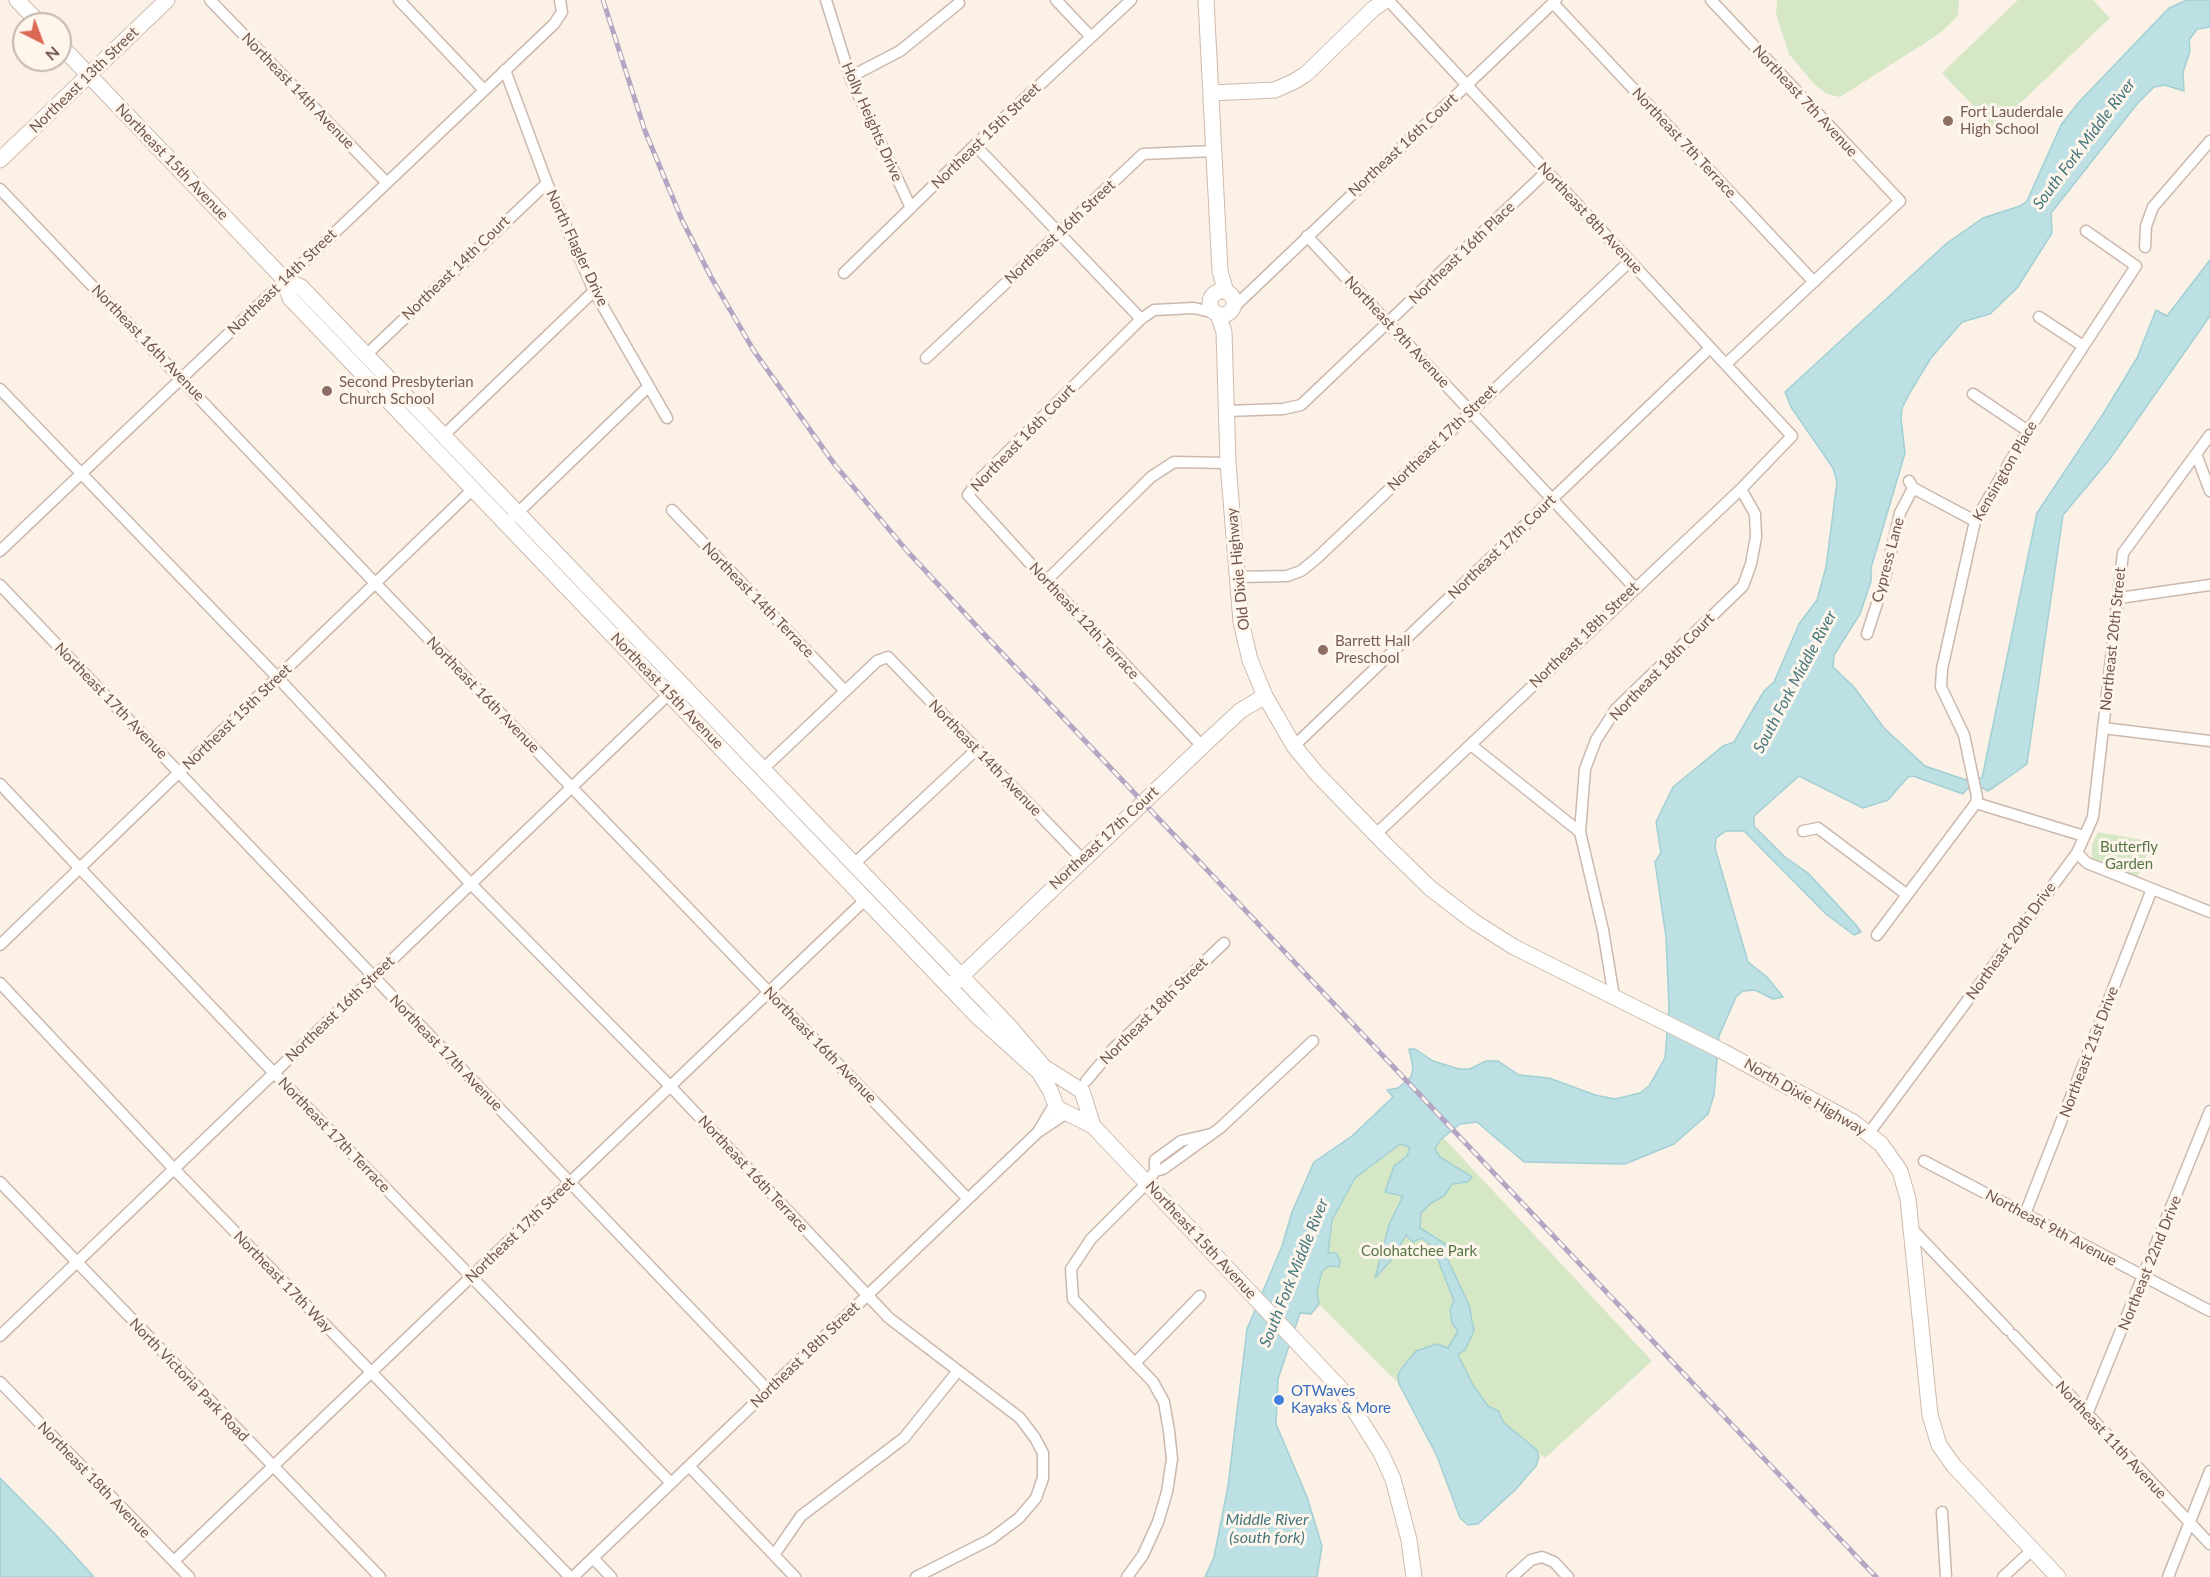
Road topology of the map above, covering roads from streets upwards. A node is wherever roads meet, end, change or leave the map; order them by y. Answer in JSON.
{"nodes":[{"id":1,"x":17,"y":0,"type":"edge"},
{"id":2,"x":167,"y":0,"type":"edge"},
{"id":3,"x":210,"y":0,"type":"edge"},
{"id":4,"x":399,"y":0,"type":"edge"},
{"id":5,"x":560,"y":0,"type":"edge"},
{"id":6,"x":826,"y":0,"type":"edge"},
{"id":7,"x":1056,"y":0,"type":"edge"},
{"id":8,"x":1131,"y":0,"type":"edge"},
{"id":9,"x":1206,"y":0,"type":"edge"},
{"id":10,"x":1387,"y":0,"type":"edge"},
{"id":11,"x":1711,"y":0,"type":"edge"},
{"id":12,"x":1555,"y":2,"type":"edge"},
{"id":13,"x":959,"y":3,"type":"dead end"},
{"id":14,"x":28,"y":12,"type":"edge"},
{"id":15,"x":1091,"y":37,"type":"junction"},
{"id":16,"x":72,"y":57,"type":"edge"},
{"id":17,"x":505,"y":70,"type":"junction"},
{"id":18,"x":89,"y":75,"type":"junction"},
{"id":19,"x":850,"y":77,"type":"junction"},
{"id":20,"x":1467,"y":85,"type":"junction"},
{"id":21,"x":484,"y":90,"type":"junction"},
{"id":22,"x":1211,"y":93,"type":"junction"},
{"id":23,"x":2210,"y":141,"type":"edge"},
{"id":24,"x":975,"y":145,"type":"junction"},
{"id":25,"x":1214,"y":151,"type":"junction"},
{"id":26,"x":0,"y":160,"type":"edge"},
{"id":27,"x":1546,"y":171,"type":"junction"},
{"id":28,"x":386,"y":182,"type":"junction"},
{"id":29,"x":547,"y":183,"type":"junction"},
{"id":30,"x":0,"y":189,"type":"edge"},
{"id":31,"x":911,"y":208,"type":"junction"},
{"id":32,"x":2086,"y":231,"type":"dead end"},
{"id":33,"x":1058,"y":234,"type":"junction"},
{"id":34,"x":1307,"y":236,"type":"junction"},
{"id":35,"x":2145,"y":247,"type":"dead end"},
{"id":36,"x":1630,"y":261,"type":"junction"},
{"id":37,"x":844,"y":273,"type":"dead end"},
{"id":38,"x":284,"y":279,"type":"junction"},
{"id":39,"x":1814,"y":282,"type":"junction"},
{"id":40,"x":594,"y":291,"type":"junction"},
{"id":41,"x":1222,"y":304,"type":"junction"},
{"id":42,"x":2039,"y":316,"type":"dead end"},
{"id":43,"x":1141,"y":320,"type":"junction"},
{"id":44,"x":1389,"y":323,"type":"junction"},
{"id":45,"x":2083,"y":345,"type":"junction"},
{"id":46,"x":1710,"y":348,"type":"junction"},
{"id":47,"x":366,"y":355,"type":"junction"},
{"id":48,"x":927,"y":358,"type":"dead end"},
{"id":49,"x":1725,"y":364,"type":"junction"},
{"id":50,"x":181,"y":378,"type":"junction"},
{"id":51,"x":648,"y":387,"type":"junction"},
{"id":52,"x":0,"y":389,"type":"edge"},
{"id":53,"x":1973,"y":394,"type":"dead end"},
{"id":54,"x":1470,"y":410,"type":"junction"},
{"id":55,"x":1226,"y":411,"type":"junction"},
{"id":56,"x":668,"y":417,"type":"dead end"},
{"id":57,"x":2028,"y":431,"type":"junction"},
{"id":58,"x":2210,"y":435,"type":"edge"},
{"id":59,"x":443,"y":436,"type":"junction"},
{"id":60,"x":1792,"y":436,"type":"joint"},
{"id":61,"x":2196,"y":454,"type":"junction"},
{"id":62,"x":1228,"y":463,"type":"junction"},
{"id":63,"x":81,"y":474,"type":"junction"},
{"id":64,"x":473,"y":489,"type":"junction"},
{"id":65,"x":1741,"y":489,"type":"junction"},
{"id":66,"x":2210,"y":491,"type":"edge"},
{"id":67,"x":968,"y":495,"type":"joint"},
{"id":68,"x":1554,"y":498,"type":"junction"},
{"id":69,"x":672,"y":510,"type":"dead end"},
{"id":70,"x":512,"y":519,"type":"junction"},
{"id":71,"x":1975,"y":521,"type":"junction"},
{"id":72,"x":0,"y":551,"type":"edge"},
{"id":73,"x":1237,"y":577,"type":"junction"},
{"id":74,"x":1046,"y":581,"type":"junction"},
{"id":75,"x":375,"y":583,"type":"junction"},
{"id":76,"x":0,"y":585,"type":"edge"},
{"id":77,"x":2210,"y":585,"type":"edge"},
{"id":78,"x":1634,"y":587,"type":"junction"},
{"id":79,"x":2119,"y":598,"type":"junction"},
{"id":80,"x":1867,"y":634,"type":"dead end"},
{"id":81,"x":278,"y":678,"type":"junction"},
{"id":82,"x":675,"y":688,"type":"junction"},
{"id":83,"x":845,"y":691,"type":"junction"},
{"id":84,"x":1264,"y":696,"type":"junction"},
{"id":85,"x":2103,"y":728,"type":"junction"},
{"id":86,"x":2210,"y":741,"type":"edge"},
{"id":87,"x":1470,"y":745,"type":"junction"},
{"id":88,"x":1202,"y":746,"type":"junction"},
{"id":89,"x":1294,"y":746,"type":"junction"},
{"id":90,"x":976,"y":750,"type":"junction"},
{"id":91,"x":763,"y":769,"type":"junction"},
{"id":92,"x":179,"y":773,"type":"junction"},
{"id":93,"x":0,"y":784,"type":"edge"},
{"id":94,"x":572,"y":787,"type":"junction"},
{"id":95,"x":1976,"y":803,"type":"junction"},
{"id":96,"x":1803,"y":831,"type":"dead end"},
{"id":97,"x":1580,"y":832,"type":"junction"},
{"id":98,"x":1376,"y":835,"type":"junction"},
{"id":99,"x":2084,"y":836,"type":"junction"},
{"id":100,"x":2077,"y":854,"type":"junction"},
{"id":101,"x":1082,"y":859,"type":"junction"},
{"id":102,"x":854,"y":864,"type":"junction"},
{"id":103,"x":80,"y":868,"type":"junction"},
{"id":104,"x":471,"y":884,"type":"junction"},
{"id":105,"x":2152,"y":889,"type":"junction"},
{"id":106,"x":1905,"y":894,"type":"junction"},
{"id":107,"x":866,"y":899,"type":"junction"},
{"id":108,"x":2210,"y":912,"type":"edge"},
{"id":109,"x":1877,"y":935,"type":"dead end"},
{"id":110,"x":1224,"y":943,"type":"dead end"},
{"id":111,"x":0,"y":945,"type":"edge"},
{"id":112,"x":961,"y":976,"type":"junction"},
{"id":113,"x":373,"y":978,"type":"junction"},
{"id":114,"x":0,"y":983,"type":"edge"},
{"id":115,"x":950,"y":987,"type":"junction"},
{"id":116,"x":769,"y":993,"type":"junction"},
{"id":117,"x":1614,"y":997,"type":"junction"},
{"id":118,"x":1313,"y":1041,"type":"dead end"},
{"id":119,"x":274,"y":1073,"type":"junction"},
{"id":120,"x":671,"y":1087,"type":"junction"},
{"id":121,"x":1079,"y":1090,"type":"junction"},
{"id":122,"x":1061,"y":1107,"type":"junction"},
{"id":123,"x":2210,"y":1111,"type":"edge"},
{"id":124,"x":1093,"y":1126,"type":"junction"},
{"id":125,"x":1869,"y":1133,"type":"junction"},
{"id":126,"x":1924,"y":1161,"type":"dead end"},
{"id":127,"x":174,"y":1169,"type":"junction"},
{"id":128,"x":1151,"y":1177,"type":"junction"},
{"id":129,"x":570,"y":1181,"type":"junction"},
{"id":130,"x":0,"y":1182,"type":"edge"},
{"id":131,"x":968,"y":1199,"type":"junction"},
{"id":132,"x":2025,"y":1214,"type":"junction"},
{"id":133,"x":1913,"y":1230,"type":"junction"},
{"id":134,"x":76,"y":1263,"type":"junction"},
{"id":135,"x":472,"y":1276,"type":"junction"},
{"id":136,"x":2145,"y":1276,"type":"junction"},
{"id":137,"x":868,"y":1295,"type":"junction"},
{"id":138,"x":1200,"y":1296,"type":"dead end"},
{"id":139,"x":2210,"y":1311,"type":"edge"},
{"id":140,"x":0,"y":1336,"type":"edge"},
{"id":141,"x":1136,"y":1362,"type":"junction"},
{"id":142,"x":372,"y":1372,"type":"junction"},
{"id":143,"x":957,"y":1372,"type":"junction"},
{"id":144,"x":0,"y":1382,"type":"edge"},
{"id":145,"x":768,"y":1390,"type":"junction"},
{"id":146,"x":2087,"y":1414,"type":"junction"},
{"id":147,"x":274,"y":1466,"type":"junction"},
{"id":148,"x":689,"y":1466,"type":"junction"},
{"id":149,"x":2210,"y":1471,"type":"edge"},
{"id":150,"x":670,"y":1483,"type":"junction"},
{"id":151,"x":1942,"y":1512,"type":"dead end"},
{"id":152,"x":2190,"y":1523,"type":"junction"},
{"id":153,"x":2210,"y":1544,"type":"edge"},
{"id":154,"x":2032,"y":1550,"type":"junction"},
{"id":155,"x":774,"y":1555,"type":"junction"},
{"id":156,"x":593,"y":1558,"type":"junction"},
{"id":157,"x":174,"y":1562,"type":"junction"},
{"id":158,"x":189,"y":1577,"type":"edge"},
{"id":159,"x":380,"y":1577,"type":"edge"},
{"id":160,"x":571,"y":1577,"type":"edge"},
{"id":161,"x":611,"y":1577,"type":"edge"},
{"id":162,"x":795,"y":1577,"type":"edge"},
{"id":163,"x":916,"y":1577,"type":"edge"},
{"id":164,"x":1127,"y":1577,"type":"edge"},
{"id":165,"x":1414,"y":1577,"type":"edge"},
{"id":166,"x":1512,"y":1577,"type":"edge"},
{"id":167,"x":1568,"y":1577,"type":"edge"},
{"id":168,"x":1946,"y":1577,"type":"edge"},
{"id":169,"x":2003,"y":1577,"type":"edge"},
{"id":170,"x":2058,"y":1577,"type":"edge"},
{"id":171,"x":2168,"y":1577,"type":"edge"}],
"edges":[{"from":1,"to":14,"type":"street"},
{"from":2,"to":18,"type":"street","name":"Northeast 13th Street"},
{"from":3,"to":28,"type":"street","name":"Northeast 14th Avenue"},
{"from":4,"to":21,"type":"street"},
{"from":5,"to":17,"type":"street","name":"Northeast 14th Street"},
{"from":6,"to":19,"type":"street","name":"Holly Heights Drive"},
{"from":7,"to":15,"type":"street"},
{"from":8,"to":15,"type":"street","name":"Northeast 15th Street"},
{"from":9,"to":22,"type":"street"},
{"from":10,"to":20,"type":"street","name":"Northeast 8th Avenue"},
{"from":10,"to":22,"type":"street"},
{"from":11,"to":39,"type":"street","name":"Northeast 7th Avenue"},
{"from":12,"to":20,"type":"street","name":"Northeast 16th Court"},
{"from":12,"to":39,"type":"street","name":"Northeast 7th Terrace"},
{"from":13,"to":19,"type":"street"},
{"from":15,"to":24,"type":"street","name":"Northeast 15th Street"},
{"from":16,"to":18,"type":"street","name":"Northeast 15th Avenue"},
{"from":17,"to":21,"type":"street","name":"Northeast 14th Street"},
{"from":17,"to":29,"type":"street","name":"North Flagler Drive"},
{"from":18,"to":26,"type":"street","name":"Northeast 13th Street"},
{"from":18,"to":38,"type":"street","name":"Northeast 15th Avenue"},
{"from":19,"to":31,"type":"street","name":"Holly Heights Drive"},
{"from":20,"to":27,"type":"street","name":"Northeast 8th Avenue"},
{"from":20,"to":34,"type":"street","name":"Northeast 16th Court"},
{"from":21,"to":28,"type":"street","name":"Northeast 14th Street"},
{"from":22,"to":25,"type":"street"},
{"from":23,"to":35,"type":"street"},
{"from":24,"to":31,"type":"street","name":"Northeast 15th Street"},
{"from":24,"to":33,"type":"street"},
{"from":25,"to":33,"type":"street","name":"Northeast 16th Street"},
{"from":25,"to":41,"type":"street","name":"Old Dixie Highway"},
{"from":27,"to":36,"type":"street","name":"Northeast 8th Avenue"},
{"from":27,"to":44,"type":"street","name":"Northeast 16th Place"},
{"from":28,"to":38,"type":"street","name":"Northeast 14th Street"},
{"from":29,"to":40,"type":"street","name":"North Flagler Drive"},
{"from":29,"to":47,"type":"street","name":"Northeast 14th Court"},
{"from":30,"to":50,"type":"street","name":"Northeast 16th Avenue"},
{"from":31,"to":37,"type":"street","name":"Northeast 15th Street"},
{"from":32,"to":45,"type":"street","name":"Kensington Place"},
{"from":33,"to":43,"type":"street"},
{"from":33,"to":48,"type":"street","name":"Northeast 16th Street"},
{"from":34,"to":41,"type":"street","name":"Northeast 16th Court"},
{"from":34,"to":44,"type":"street","name":"Northeast 9th Avenue"},
{"from":36,"to":46,"type":"street","name":"Northeast 8th Avenue"},
{"from":36,"to":54,"type":"street","name":"Northeast 17th Street"},
{"from":38,"to":47,"type":"street","name":"Northeast 15th Avenue"},
{"from":38,"to":50,"type":"street","name":"Northeast 14th Street"},
{"from":38,"to":64,"type":"street","name":"Northeast 15th Avenue"},
{"from":39,"to":49,"type":"street"},
{"from":40,"to":51,"type":"street","name":"North Flagler Drive"},
{"from":40,"to":59,"type":"street"},
{"from":41,"to":43,"type":"street","name":"Northeast 16th Court"},
{"from":41,"to":55,"type":"street","name":"Old Dixie Highway"},
{"from":42,"to":45,"type":"street"},
{"from":43,"to":67,"type":"street","name":"Northeast 16th Court"},
{"from":44,"to":54,"type":"street","name":"Northeast 9th Avenue"},
{"from":44,"to":55,"type":"street","name":"Northeast 16th Place"},
{"from":45,"to":57,"type":"street","name":"Kensington Place"},
{"from":46,"to":49,"type":"street","name":"Northeast 8th Avenue"},
{"from":46,"to":68,"type":"street","name":"Northeast 17th Court"},
{"from":47,"to":59,"type":"street","name":"Northeast 15th Avenue"},
{"from":49,"to":60,"type":"street","name":"Northeast 8th Avenue"},
{"from":50,"to":63,"type":"street","name":"Northeast 14th Street"},
{"from":50,"to":75,"type":"street","name":"Northeast 16th Avenue"},
{"from":51,"to":56,"type":"street","name":"North Flagler Drive"},
{"from":51,"to":70,"type":"street"},
{"from":52,"to":63,"type":"street","name":"Northeast 16th Terrace"},
{"from":53,"to":57,"type":"street"},
{"from":54,"to":68,"type":"street","name":"Northeast 9th Avenue"},
{"from":54,"to":73,"type":"street","name":"Northeast 17th Street"},
{"from":55,"to":62,"type":"street","name":"Old Dixie Highway"},
{"from":57,"to":71,"type":"street","name":"Kensington Place"},
{"from":58,"to":61,"type":"street","name":"Northeast 20th Street"},
{"from":59,"to":70,"type":"street","name":"Northeast 15th Avenue"},
{"from":60,"to":65,"type":"street","name":"Northeast 18th Street"},
{"from":61,"to":66,"type":"street"},
{"from":61,"to":79,"type":"street","name":"Northeast 20th Street"},
{"from":62,"to":73,"type":"street","name":"Old Dixie Highway"},
{"from":62,"to":74,"type":"street"},
{"from":63,"to":72,"type":"street","name":"Northeast 14th Street"},
{"from":63,"to":81,"type":"street","name":"Northeast 16th Terrace"},
{"from":64,"to":70,"type":"street","name":"Northeast 15th Avenue"},
{"from":64,"to":75,"type":"street","name":"Northeast 15th Street"},
{"from":65,"to":78,"type":"street","name":"Northeast 18th Street"},
{"from":65,"to":97,"type":"street","name":"Northeast 18th Court"},
{"from":67,"to":74,"type":"street","name":"Northeast 12th Terrace"},
{"from":68,"to":78,"type":"street","name":"Northeast 9th Avenue"},
{"from":68,"to":89,"type":"street","name":"Northeast 17th Court"},
{"from":69,"to":83,"type":"street","name":"Northeast 14th Terrace"},
{"from":70,"to":82,"type":"street","name":"Northeast 15th Avenue"},
{"from":71,"to":80,"type":"street","name":"Cypress Lane"},
{"from":71,"to":95,"type":"street","name":"Kensington Place"},
{"from":73,"to":84,"type":"street","name":"Old Dixie Highway"},
{"from":74,"to":88,"type":"street","name":"Northeast 12th Terrace"},
{"from":75,"to":81,"type":"street","name":"Northeast 15th Street"},
{"from":75,"to":94,"type":"street","name":"Northeast 16th Avenue"},
{"from":76,"to":92,"type":"street","name":"Northeast 17th Avenue"},
{"from":77,"to":79,"type":"street"},
{"from":78,"to":87,"type":"street","name":"Northeast 18th Street"},
{"from":79,"to":85,"type":"street","name":"Northeast 20th Street"},
{"from":81,"to":92,"type":"street","name":"Northeast 15th Street"},
{"from":81,"to":104,"type":"street","name":"Northeast 16th Terrace"},
{"from":82,"to":91,"type":"street","name":"Northeast 15th Avenue"},
{"from":82,"to":94,"type":"street","name":"Northeast 16th Street"},
{"from":82,"to":107,"type":"street","name":"Northeast 15th Avenue"},
{"from":83,"to":90,"type":"street","name":"Northeast 14th Avenue"},
{"from":83,"to":91,"type":"street"},
{"from":84,"to":88,"type":"street","name":"Northeast 17th Court"},
{"from":84,"to":89,"type":"street","name":"Old Dixie Highway"},
{"from":85,"to":86,"type":"street"},
{"from":85,"to":99,"type":"street","name":"Northeast 20th Drive"},
{"from":87,"to":97,"type":"street"},
{"from":87,"to":98,"type":"street","name":"Northeast 18th Street"},
{"from":88,"to":101,"type":"street","name":"Northeast 17th Court"},
{"from":89,"to":98,"type":"street","name":"Old Dixie Highway"},
{"from":90,"to":101,"type":"street","name":"Northeast 14th Avenue"},
{"from":90,"to":102,"type":"street"},
{"from":91,"to":102,"type":"street","name":"Northeast 15th Avenue"},
{"from":92,"to":103,"type":"street","name":"Northeast 15th Street"},
{"from":92,"to":113,"type":"street","name":"Northeast 17th Avenue"},
{"from":93,"to":103,"type":"street","name":"Northeast 17th Terrace"},
{"from":94,"to":104,"type":"street","name":"Northeast 16th Street"},
{"from":94,"to":116,"type":"street","name":"Northeast 16th Avenue"},
{"from":95,"to":99,"type":"street"},
{"from":95,"to":106,"type":"street"},
{"from":96,"to":106,"type":"street"},
{"from":97,"to":117,"type":"street","name":"Northeast 18th Court"},
{"from":98,"to":117,"type":"street","name":"North Dixie Highway"},
{"from":99,"to":100,"type":"street","name":"Northeast 20th Drive"},
{"from":100,"to":105,"type":"street"},
{"from":100,"to":125,"type":"street","name":"Northeast 20th Drive"},
{"from":101,"to":112,"type":"street","name":"Northeast 17th Court"},
{"from":102,"to":112,"type":"street","name":"Northeast 15th Avenue"},
{"from":103,"to":111,"type":"street","name":"Northeast 15th Street"},
{"from":103,"to":119,"type":"street","name":"Northeast 17th Terrace"},
{"from":104,"to":113,"type":"street","name":"Northeast 16th Street"},
{"from":104,"to":120,"type":"street","name":"Northeast 16th Terrace"},
{"from":105,"to":108,"type":"street"},
{"from":105,"to":132,"type":"street","name":"Northeast 21st Drive"},
{"from":106,"to":109,"type":"street"},
{"from":107,"to":115,"type":"street","name":"Northeast 15th Avenue"},
{"from":107,"to":116,"type":"street","name":"Northeast 17th Street"},
{"from":110,"to":121,"type":"street","name":"Northeast 18th Street"},
{"from":112,"to":115,"type":"street","name":"Northeast 17th Court"},
{"from":112,"to":121,"type":"street","name":"Northeast 15th Avenue"},
{"from":113,"to":119,"type":"street","name":"Northeast 16th Street"},
{"from":113,"to":129,"type":"street","name":"Northeast 17th Avenue"},
{"from":114,"to":127,"type":"street","name":"Northeast 17th Way"},
{"from":115,"to":122,"type":"street","name":"Northeast 15th Avenue"},
{"from":116,"to":120,"type":"street","name":"Northeast 17th Street"},
{"from":116,"to":131,"type":"street","name":"Northeast 16th Avenue"},
{"from":117,"to":125,"type":"street","name":"North Dixie Highway"},
{"from":118,"to":128,"type":"street"},
{"from":119,"to":127,"type":"street","name":"Northeast 16th Street"},
{"from":119,"to":135,"type":"street","name":"Northeast 17th Terrace"},
{"from":120,"to":129,"type":"street","name":"Northeast 17th Street"},
{"from":120,"to":137,"type":"street","name":"Northeast 16th Terrace"},
{"from":121,"to":122,"type":"street"},
{"from":121,"to":122,"type":"street"},
{"from":121,"to":124,"type":"street","name":"Northeast 15th Avenue"},
{"from":122,"to":124,"type":"street","name":"Northeast 15th Avenue"},
{"from":122,"to":131,"type":"street","name":"Northeast 18th Street"},
{"from":123,"to":136,"type":"street","name":"Northeast 22nd Drive"},
{"from":124,"to":128,"type":"street","name":"Northeast 15th Avenue"},
{"from":125,"to":133,"type":"street","name":"North Dixie Highway"},
{"from":126,"to":132,"type":"street","name":"Northeast 9th Avenue"},
{"from":127,"to":134,"type":"street","name":"Northeast 16th Street"},
{"from":127,"to":142,"type":"street","name":"Northeast 17th Way"},
{"from":128,"to":141,"type":"street"},
{"from":128,"to":165,"type":"street","name":"Northeast 15th Avenue"},
{"from":129,"to":135,"type":"street","name":"Northeast 17th Street"},
{"from":129,"to":145,"type":"street","name":"Northeast 17th Avenue"},
{"from":130,"to":134,"type":"street","name":"North Victoria Park Road"},
{"from":131,"to":137,"type":"street","name":"Northeast 18th Street"},
{"from":132,"to":136,"type":"street","name":"Northeast 9th Avenue"},
{"from":133,"to":146,"type":"street","name":"Northeast 11th Avenue"},
{"from":133,"to":154,"type":"street","name":"North Dixie Highway"},
{"from":134,"to":140,"type":"street","name":"Northeast 16th Street"},
{"from":134,"to":147,"type":"street","name":"North Victoria Park Road"},
{"from":135,"to":142,"type":"street","name":"Northeast 17th Street"},
{"from":135,"to":150,"type":"street","name":"Northeast 17th Terrace"},
{"from":136,"to":139,"type":"street","name":"Northeast 9th Avenue"},
{"from":136,"to":146,"type":"street","name":"Northeast 22nd Drive"},
{"from":137,"to":143,"type":"street","name":"Northeast 16th Terrace"},
{"from":137,"to":145,"type":"street","name":"Northeast 18th Street"},
{"from":138,"to":141,"type":"street"},
{"from":141,"to":164,"type":"street"},
{"from":142,"to":147,"type":"street","name":"Northeast 17th Street"},
{"from":142,"to":160,"type":"street","name":"Northeast 17th Way"},
{"from":143,"to":155,"type":"street"},
{"from":143,"to":163,"type":"street","name":"Northeast 16th Terrace"},
{"from":144,"to":157,"type":"street","name":"Northeast 18th Avenue"},
{"from":145,"to":148,"type":"street","name":"Northeast 18th Street"},
{"from":146,"to":152,"type":"street","name":"Northeast 11th Avenue"},
{"from":147,"to":157,"type":"street","name":"Northeast 17th Street"},
{"from":147,"to":159,"type":"street","name":"North Victoria Park Road"},
{"from":148,"to":150,"type":"street","name":"Northeast 18th Street"},
{"from":148,"to":155,"type":"street"},
{"from":149,"to":152,"type":"street"},
{"from":150,"to":156,"type":"street","name":"Northeast 18th Street"},
{"from":151,"to":168,"type":"street"},
{"from":152,"to":153,"type":"street","name":"Northeast 11th Avenue"},
{"from":152,"to":171,"type":"street"},
{"from":154,"to":169,"type":"street"},
{"from":154,"to":170,"type":"street","name":"North Dixie Highway"},
{"from":155,"to":162,"type":"street"},
{"from":156,"to":160,"type":"street","name":"Northeast 18th Street"},
{"from":156,"to":161,"type":"street"},
{"from":157,"to":158,"type":"street","name":"Northeast 18th Avenue"},
{"from":166,"to":167,"type":"street"}]}
